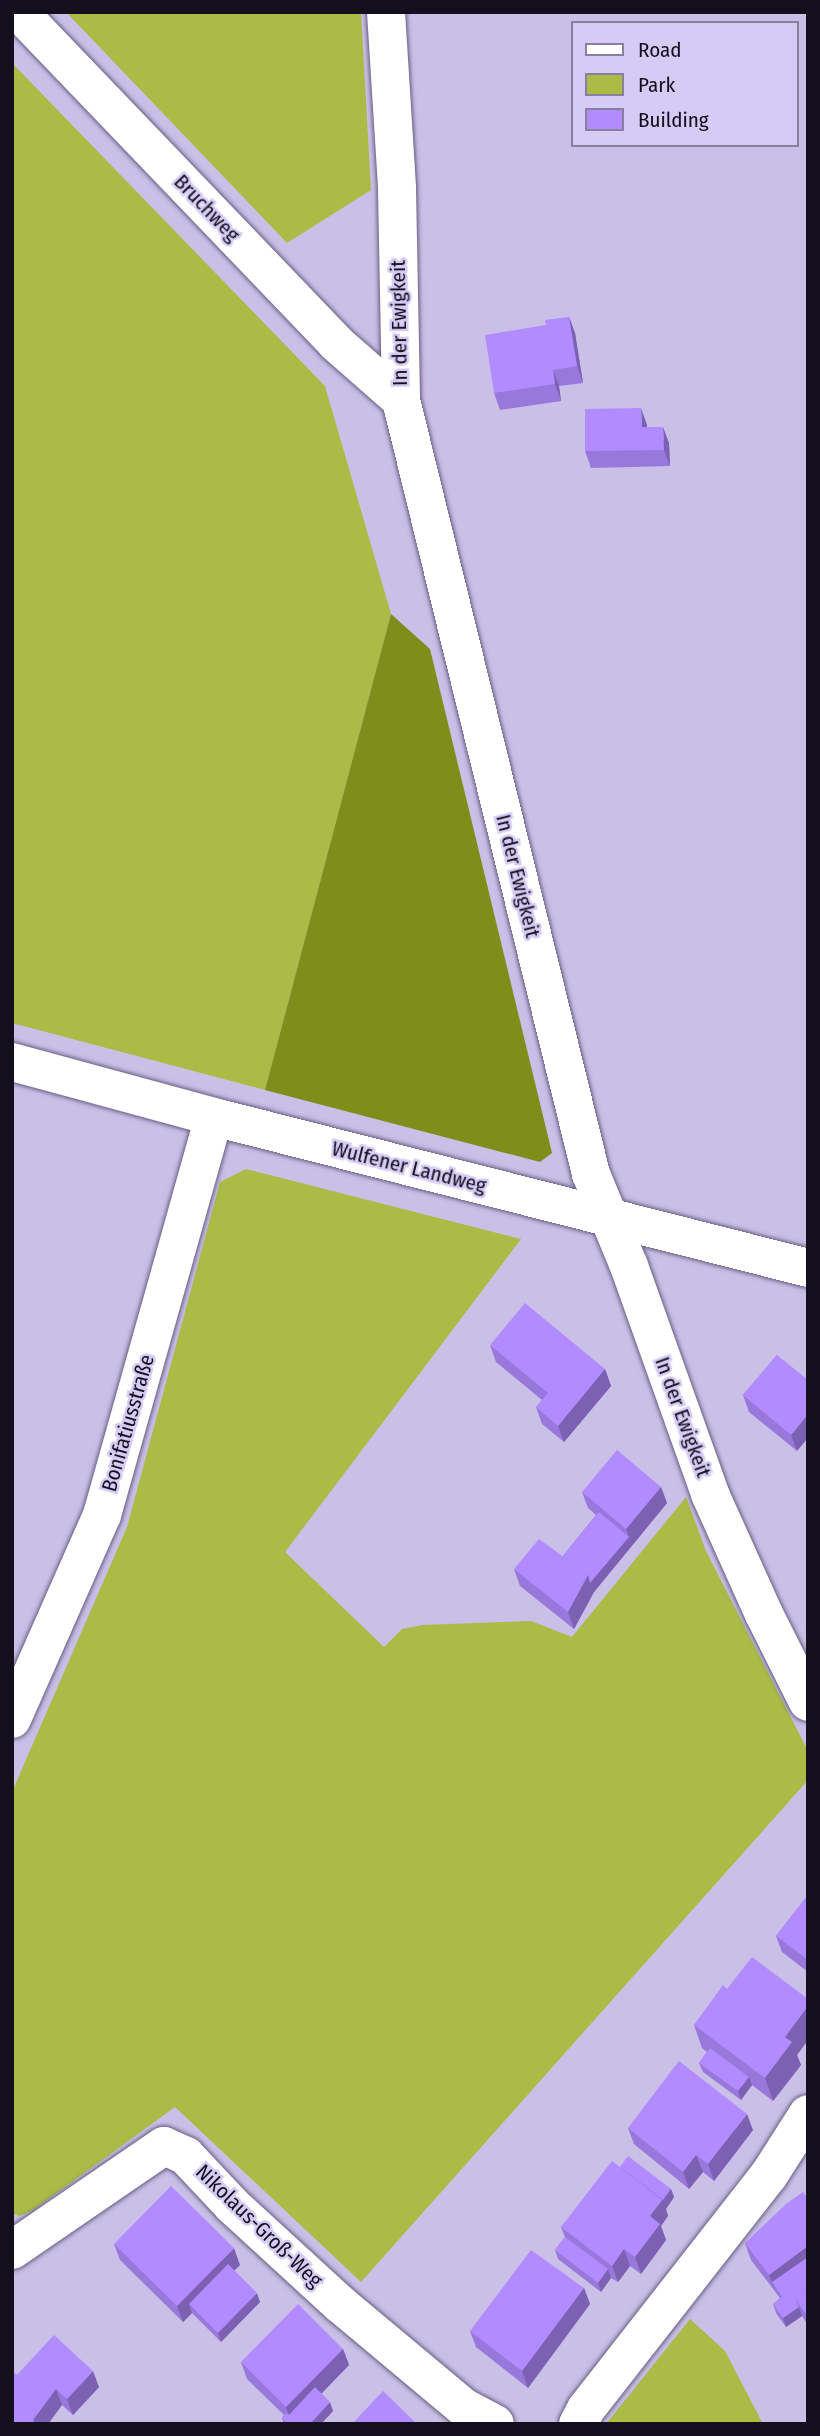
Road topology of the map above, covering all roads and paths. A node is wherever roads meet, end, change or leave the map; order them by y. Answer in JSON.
{"nodes":[{"id":1,"x":19,"y":12,"type":"edge"},
{"id":2,"x":386,"y":12,"type":"edge"},
{"id":3,"x":401,"y":400,"type":"junction"},
{"id":4,"x":12,"y":1062,"type":"edge"},
{"id":5,"x":214,"y":1117,"type":"junction"},
{"id":6,"x":609,"y":1218,"type":"junction"},
{"id":7,"x":808,"y":1268,"type":"edge"},
{"id":8,"x":808,"y":1702,"type":"edge"},
{"id":9,"x":12,"y":1719,"type":"edge"},
{"id":10,"x":805,"y":2125,"type":"edge"},
{"id":11,"x":12,"y":2250,"type":"edge"},
{"id":12,"x":495,"y":2424,"type":"edge"},
{"id":13,"x":578,"y":2424,"type":"edge"}],
"edges":[{"from":1,"to":3,"type":"street","name":"Bruchweg"},
{"from":2,"to":3,"type":"street","name":"In der Ewigkeit"},
{"from":3,"to":6,"type":"street","name":"In der Ewigkeit"},
{"from":4,"to":5,"type":"street","name":"Wulfener Landweg"},
{"from":5,"to":6,"type":"street","name":"Wulfener Landweg"},
{"from":5,"to":9,"type":"street","name":"Bonifatiusstraße"},
{"from":6,"to":7,"type":"street","name":"Wulfener Landweg"},
{"from":6,"to":8,"type":"street","name":"In der Ewigkeit"},
{"from":10,"to":13,"type":"street"},
{"from":11,"to":12,"type":"street","name":"Nikolaus-Groß-Weg"}]}
